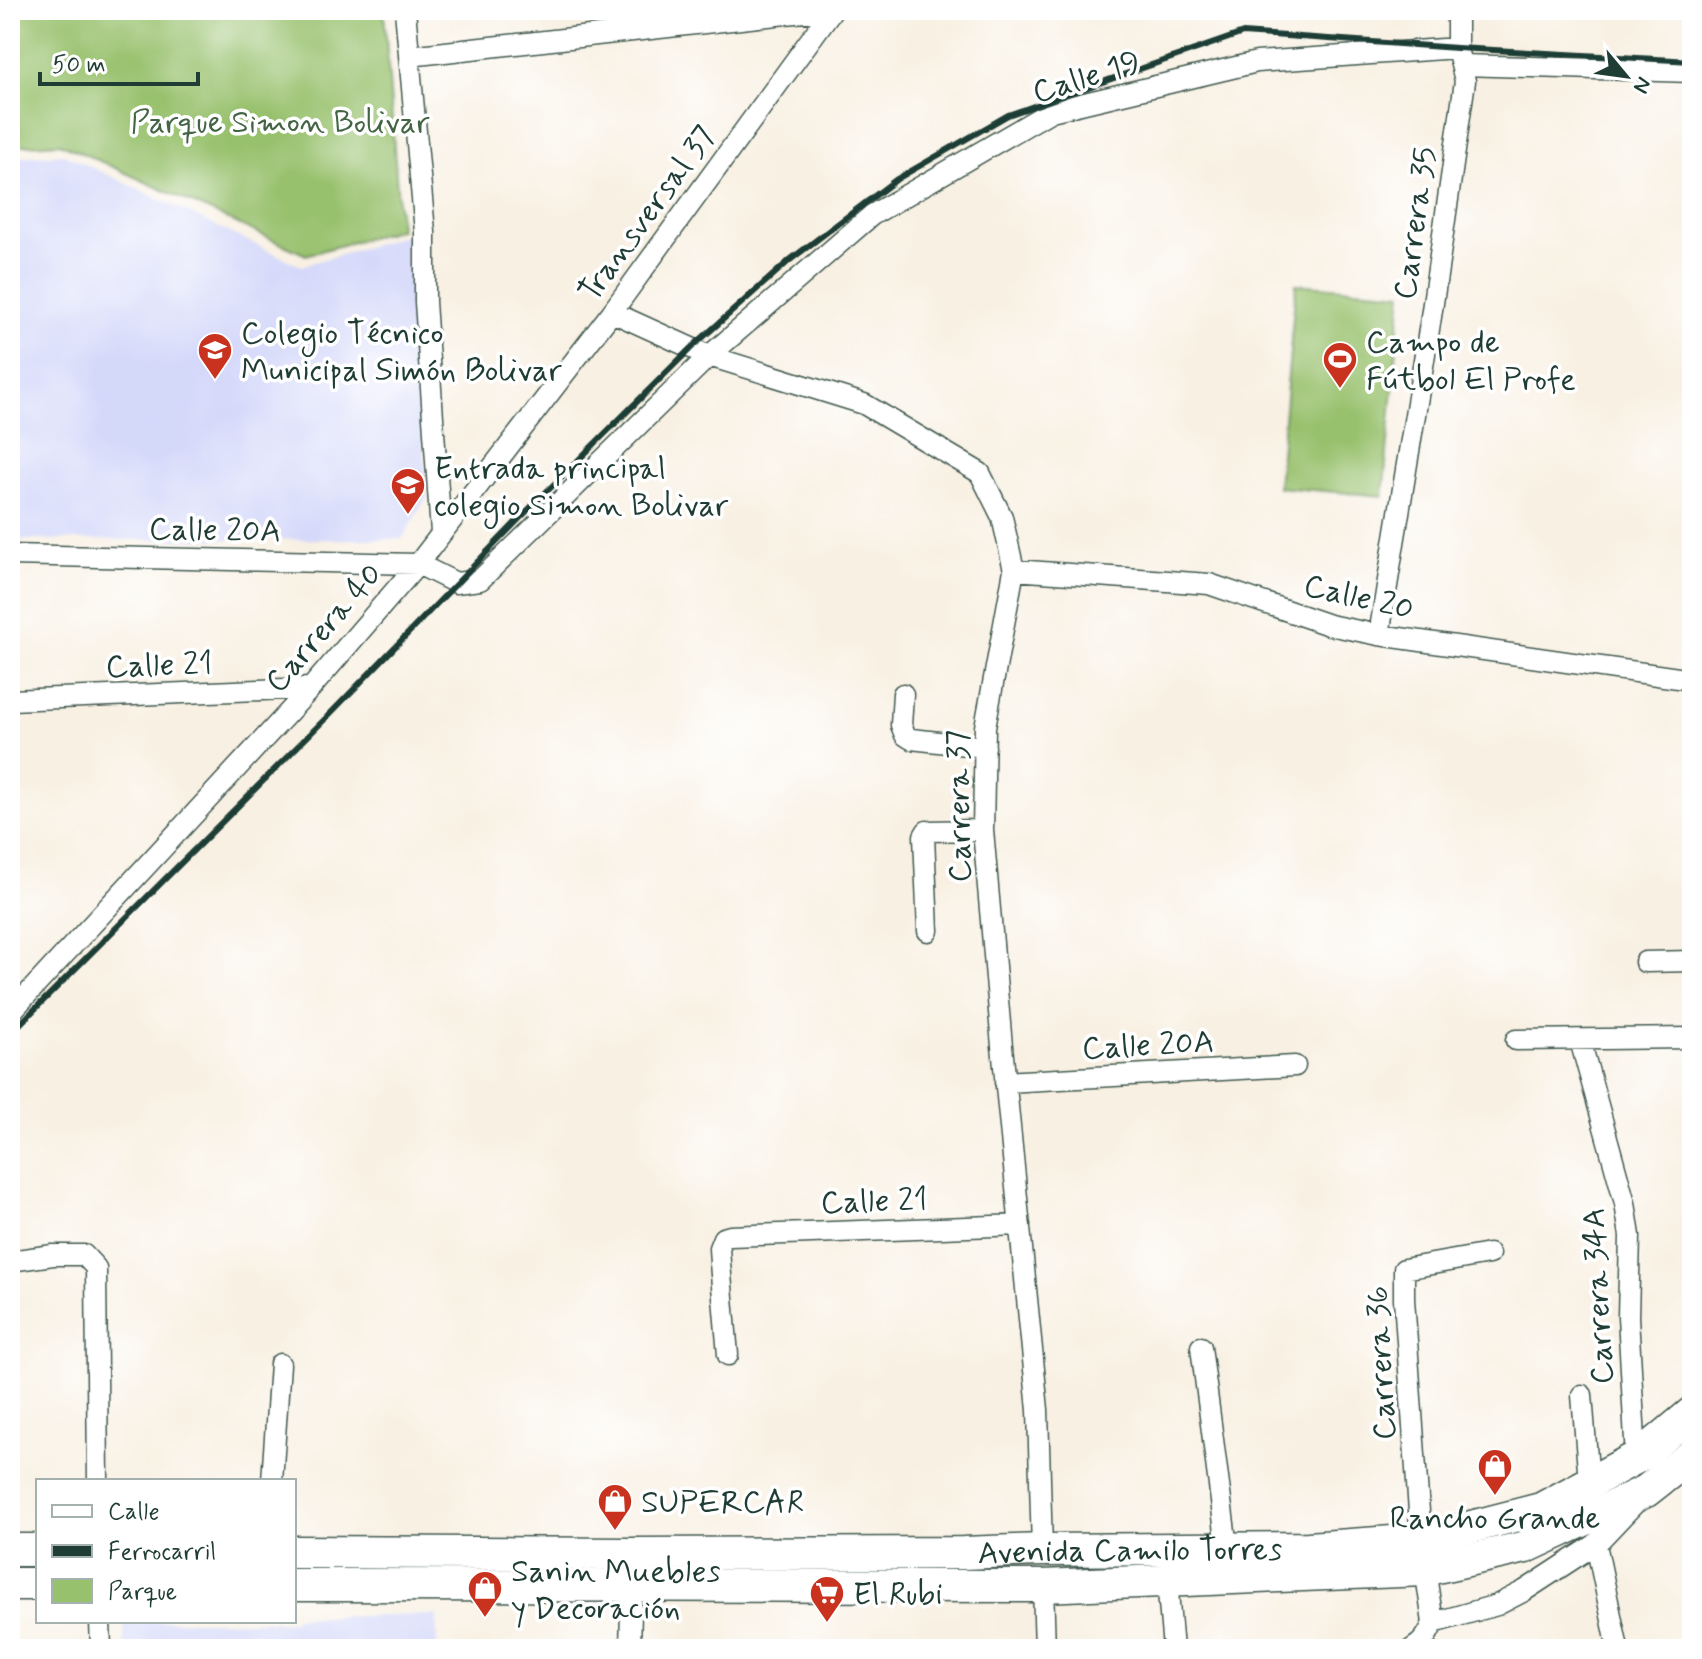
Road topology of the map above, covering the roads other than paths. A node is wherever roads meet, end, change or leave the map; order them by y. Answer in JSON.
{"nodes":[{"id":1,"x":405,"y":10,"type":"edge"},
{"id":2,"x":822,"y":10,"type":"edge"},
{"id":3,"x":832,"y":10,"type":"edge"},
{"id":4,"x":1457,"y":10,"type":"edge"},
{"id":5,"x":409,"y":56,"type":"junction"},
{"id":6,"x":1460,"y":56,"type":"junction"},
{"id":7,"x":1692,"y":72,"type":"edge"},
{"id":8,"x":612,"y":312,"type":"junction"},
{"id":9,"x":709,"y":356,"type":"junction"},
{"id":10,"x":441,"y":533,"type":"junction"},
{"id":11,"x":10,"y":555,"type":"edge"},
{"id":12,"x":418,"y":564,"type":"junction"},
{"id":13,"x":1014,"y":570,"type":"junction"},
{"id":14,"x":1379,"y":635,"type":"junction"},
{"id":15,"x":1692,"y":680,"type":"edge"},
{"id":16,"x":311,"y":688,"type":"junction"},
{"id":17,"x":903,"y":694,"type":"dead end"},
{"id":18,"x":10,"y":700,"type":"edge"},
{"id":19,"x":985,"y":747,"type":"junction"},
{"id":20,"x":983,"y":830,"type":"junction"},
{"id":21,"x":928,"y":931,"type":"dead end"},
{"id":22,"x":1692,"y":961,"type":"edge"},
{"id":23,"x":1645,"y":962,"type":"dead end"},
{"id":24,"x":10,"y":1013,"type":"edge"},
{"id":25,"x":1692,"y":1038,"type":"edge"},
{"id":26,"x":1516,"y":1040,"type":"dead end"},
{"id":27,"x":1580,"y":1040,"type":"junction"},
{"id":28,"x":1295,"y":1066,"type":"dead end"},
{"id":29,"x":1005,"y":1082,"type":"junction"},
{"id":30,"x":1020,"y":1225,"type":"junction"},
{"id":31,"x":1489,"y":1254,"type":"dead end"},
{"id":32,"x":10,"y":1261,"type":"edge"},
{"id":33,"x":1201,"y":1347,"type":"dead end"},
{"id":34,"x":728,"y":1355,"type":"dead end"},
{"id":35,"x":280,"y":1364,"type":"dead end"},
{"id":36,"x":1582,"y":1395,"type":"dead end"},
{"id":37,"x":1692,"y":1413,"type":"edge"},
{"id":38,"x":1692,"y":1455,"type":"edge"},
{"id":39,"x":1636,"y":1458,"type":"junction"},
{"id":40,"x":98,"y":1479,"type":"edge"},
{"id":41,"x":272,"y":1479,"type":"edge"},
{"id":42,"x":1589,"y":1483,"type":"junction"},
{"id":43,"x":1646,"y":1491,"type":"junction"},
{"id":44,"x":1596,"y":1544,"type":"junction"},
{"id":45,"x":1227,"y":1547,"type":"junction"},
{"id":46,"x":10,"y":1550,"type":"edge"},
{"id":47,"x":36,"y":1550,"type":"edge"},
{"id":48,"x":1042,"y":1550,"type":"junction"},
{"id":49,"x":296,"y":1552,"type":"edge"},
{"id":50,"x":633,"y":1554,"type":"junction"},
{"id":51,"x":1423,"y":1555,"type":"junction"},
{"id":52,"x":1167,"y":1580,"type":"junction"},
{"id":53,"x":10,"y":1584,"type":"edge"},
{"id":54,"x":36,"y":1584,"type":"edge"},
{"id":55,"x":296,"y":1585,"type":"edge"},
{"id":56,"x":1043,"y":1586,"type":"junction"},
{"id":57,"x":631,"y":1587,"type":"junction"},
{"id":58,"x":100,"y":1623,"type":"edge"},
{"id":59,"x":1433,"y":1623,"type":"junction"},
{"id":60,"x":101,"y":1649,"type":"edge"},
{"id":61,"x":630,"y":1649,"type":"edge"},
{"id":62,"x":1045,"y":1649,"type":"edge"},
{"id":63,"x":1173,"y":1649,"type":"edge"},
{"id":64,"x":1412,"y":1649,"type":"edge"},
{"id":65,"x":1618,"y":1649,"type":"edge"}],
"edges":[{"from":1,"to":5,"type":"street"},
{"from":2,"to":5,"type":"street"},
{"from":3,"to":8,"type":"street","name":"Transversal 37"},
{"from":4,"to":6,"type":"street","name":"Carrera 35"},
{"from":5,"to":10,"type":"street"},
{"from":6,"to":7,"type":"street","name":"Calle 19"},
{"from":6,"to":9,"type":"street","name":"Calle 19"},
{"from":6,"to":14,"type":"street","name":"Carrera 35"},
{"from":8,"to":9,"type":"street","name":"Carrera 37"},
{"from":8,"to":10,"type":"street","name":"Transversal 37"},
{"from":9,"to":12,"type":"street","name":"Carrera 40"},
{"from":9,"to":13,"type":"street","name":"Carrera 37"},
{"from":10,"to":12,"type":"street","name":"Transversal 37"},
{"from":11,"to":12,"type":"street","name":"Calle 20A"},
{"from":12,"to":16,"type":"street","name":"Carrera 40"},
{"from":13,"to":14,"type":"street","name":"Calle 20"},
{"from":13,"to":19,"type":"street","name":"Carrera 37"},
{"from":14,"to":15,"type":"street","name":"Calle 20"},
{"from":16,"to":18,"type":"street","name":"Calle 21"},
{"from":16,"to":24,"type":"street","name":"Carrera 40"},
{"from":17,"to":19,"type":"street"},
{"from":19,"to":20,"type":"street","name":"Carrera 37"},
{"from":20,"to":21,"type":"street"},
{"from":20,"to":29,"type":"street","name":"Carrera 37"},
{"from":22,"to":23,"type":"street"},
{"from":25,"to":27,"type":"street"},
{"from":26,"to":27,"type":"street"},
{"from":27,"to":39,"type":"street","name":"Carrera 34A"},
{"from":28,"to":29,"type":"street","name":"Calle 20A"},
{"from":29,"to":30,"type":"street","name":"Carrera 37"},
{"from":30,"to":34,"type":"street","name":"Calle 21"},
{"from":30,"to":48,"type":"street","name":"Carrera 37"},
{"from":31,"to":51,"type":"street","name":"Carrera 36"},
{"from":32,"to":40,"type":"street"},
{"from":33,"to":45,"type":"street"},
{"from":35,"to":41,"type":"street"},
{"from":36,"to":42,"type":"street"},
{"from":37,"to":39,"type":"main road","name":"Avenida Camilo Torres"},
{"from":38,"to":43,"type":"main road","name":"Avenida Camilo Torres"},
{"from":39,"to":42,"type":"main road","name":"Avenida Camilo Torres"},
{"from":42,"to":51,"type":"main road","name":"Avenida Camilo Torres"},
{"from":43,"to":44,"type":"street"},
{"from":43,"to":51,"type":"main road","name":"Avenida Camilo Torres"},
{"from":44,"to":59,"type":"street"},
{"from":44,"to":65,"type":"street"},
{"from":45,"to":48,"type":"main road","name":"Avenida Camilo Torres"},
{"from":45,"to":51,"type":"main road","name":"Avenida Camilo Torres"},
{"from":46,"to":47,"type":"main road"},
{"from":48,"to":50,"type":"main road","name":"Avenida Camilo Torres"},
{"from":49,"to":50,"type":"main road","name":"Avenida Camilo Torres"},
{"from":50,"to":57,"type":"street"},
{"from":51,"to":52,"type":"main road","name":"Avenida Camilo Torres"},
{"from":51,"to":59,"type":"street"},
{"from":52,"to":56,"type":"main road","name":"Avenida Camilo Torres"},
{"from":52,"to":63,"type":"street"},
{"from":53,"to":54,"type":"main road"},
{"from":55,"to":57,"type":"main road","name":"Avenida Camilo Torres"},
{"from":56,"to":57,"type":"main road","name":"Avenida Camilo Torres"},
{"from":56,"to":62,"type":"street"},
{"from":57,"to":61,"type":"street"},
{"from":58,"to":60,"type":"street"},
{"from":59,"to":64,"type":"street"}]}
